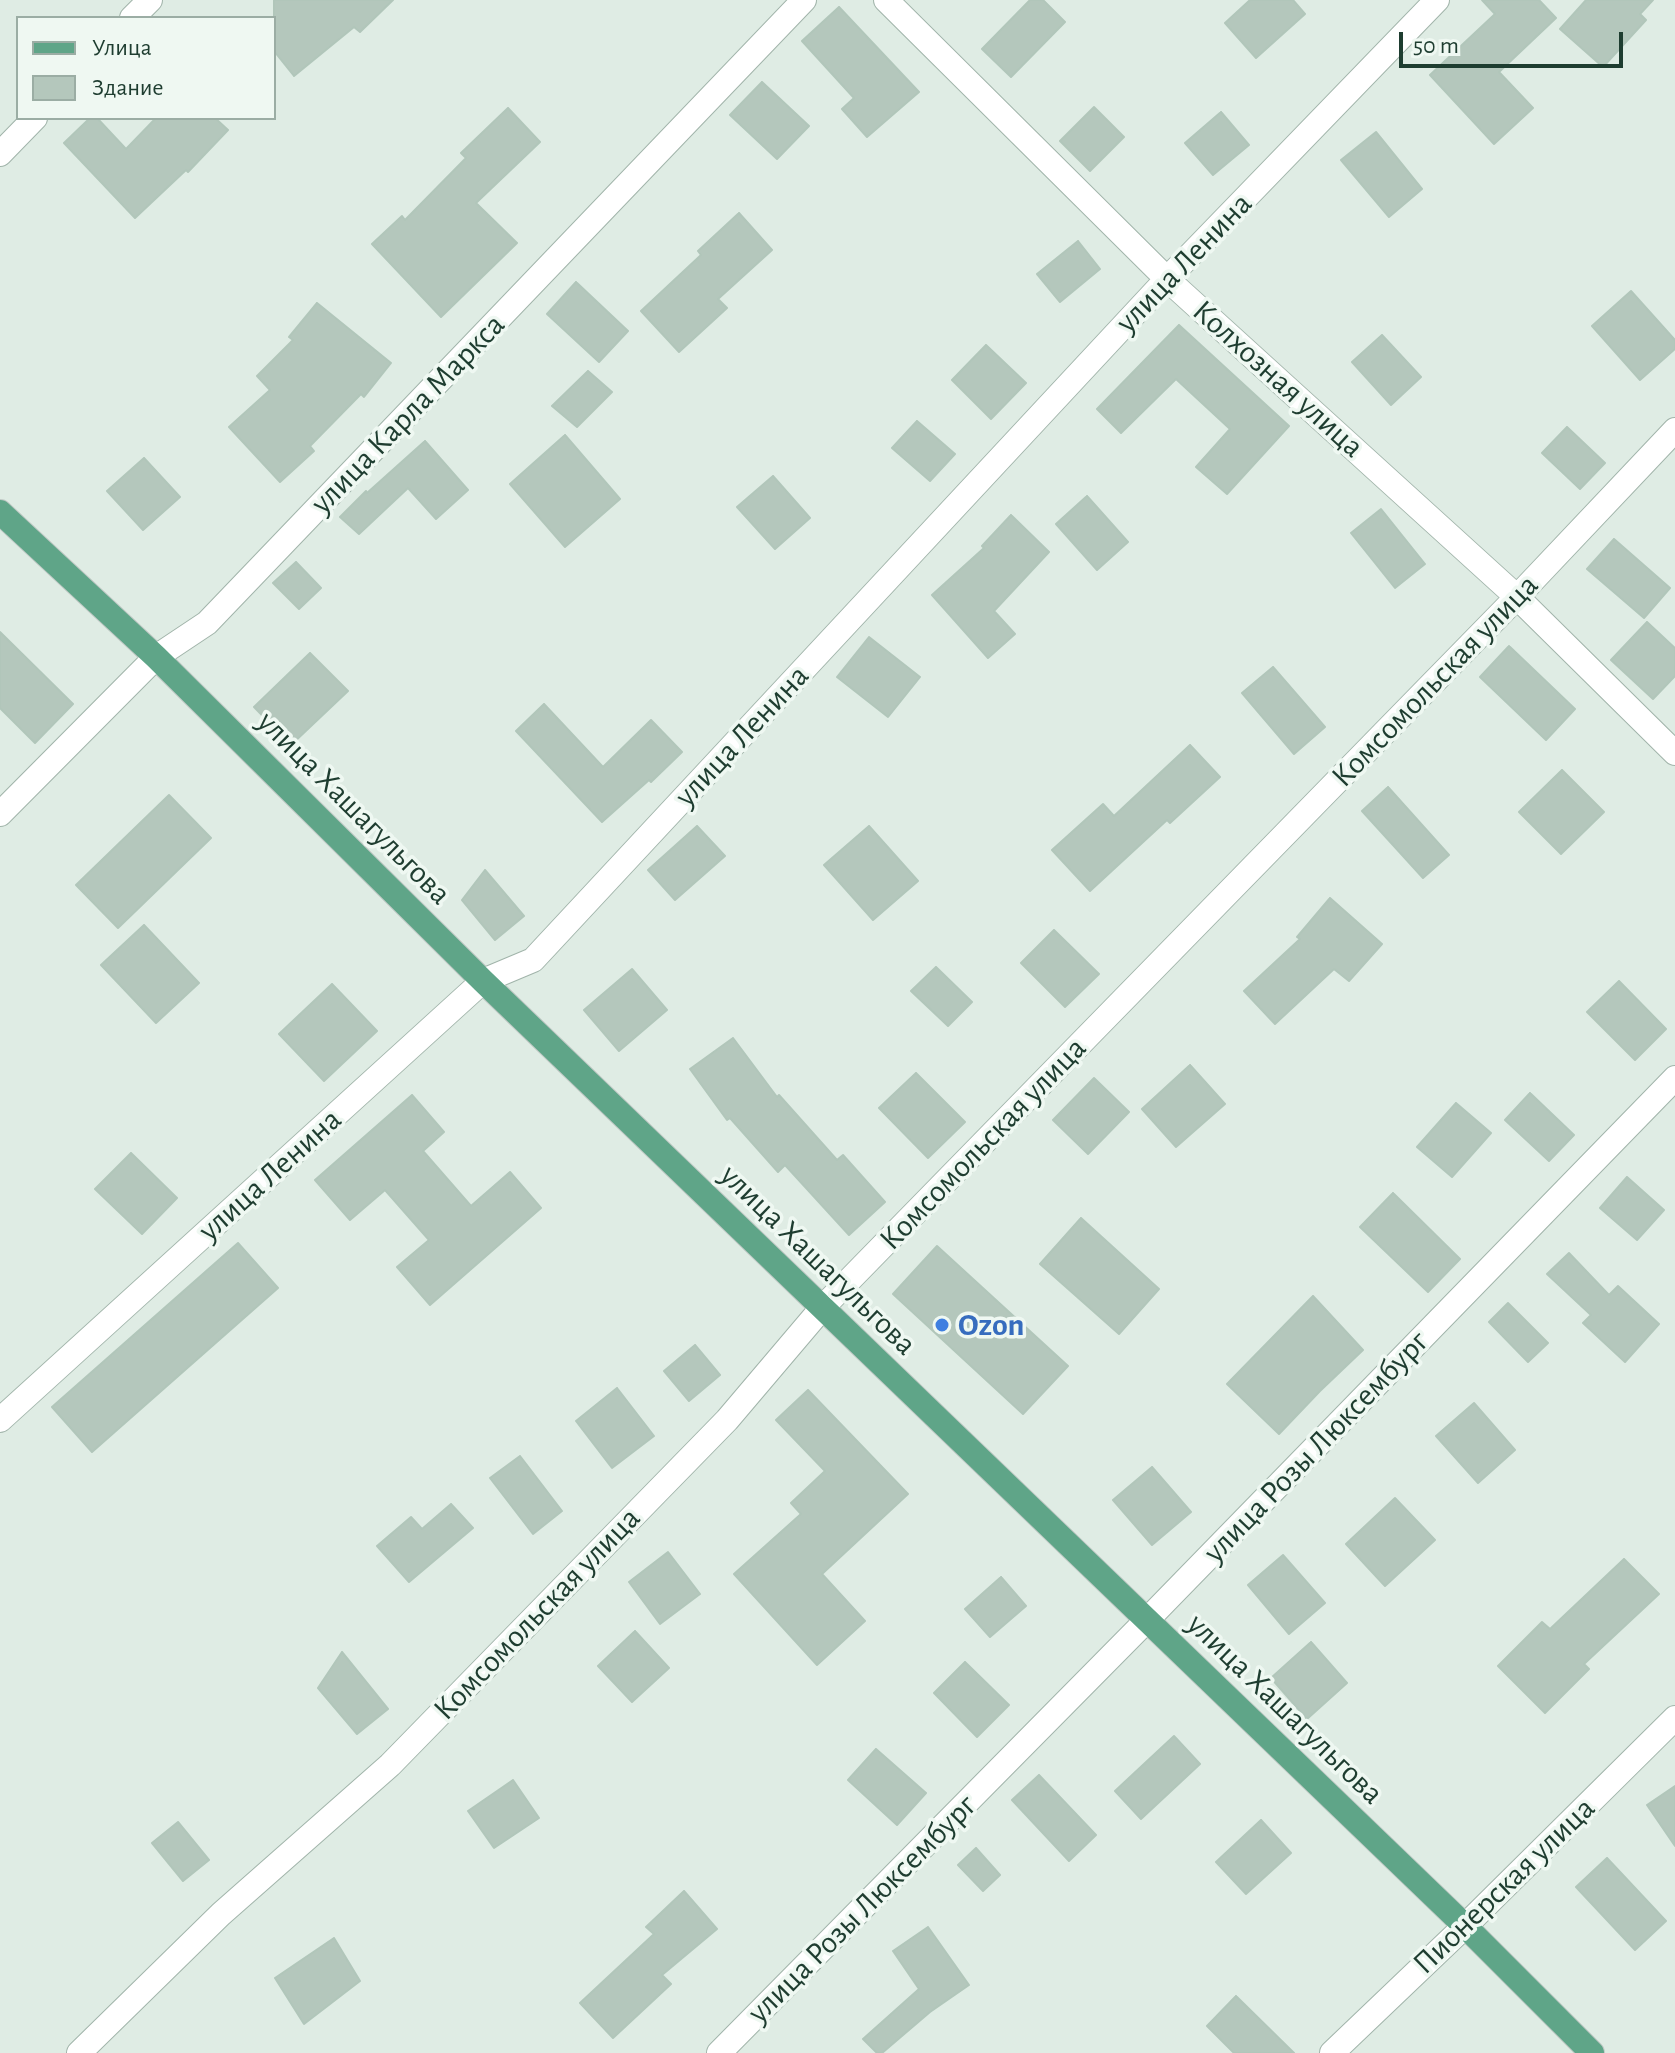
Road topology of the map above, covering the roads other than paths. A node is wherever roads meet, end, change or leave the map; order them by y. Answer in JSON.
{"nodes":[{"id":1,"x":150,"y":0,"type":"edge"},
{"id":2,"x":804,"y":0,"type":"edge"},
{"id":3,"x":886,"y":0,"type":"edge"},
{"id":4,"x":1437,"y":0,"type":"edge"},
{"id":5,"x":134,"y":16,"type":"edge"},
{"id":6,"x":33,"y":120,"type":"edge"},
{"id":7,"x":0,"y":154,"type":"edge"},
{"id":8,"x":1167,"y":279,"type":"junction"},
{"id":9,"x":1675,"y":430,"type":"edge"},
{"id":10,"x":0,"y":512,"type":"edge"},
{"id":11,"x":1517,"y":597,"type":"junction"},
{"id":12,"x":156,"y":657,"type":"junction"},
{"id":13,"x":1675,"y":753,"type":"edge"},
{"id":14,"x":0,"y":814,"type":"edge"},
{"id":15,"x":483,"y":981,"type":"junction"},
{"id":16,"x":1675,"y":1078,"type":"edge"},
{"id":17,"x":822,"y":1308,"type":"junction"},
{"id":18,"x":0,"y":1420,"type":"edge"},
{"id":19,"x":1147,"y":1620,"type":"junction"},
{"id":20,"x":1675,"y":1718,"type":"edge"},
{"id":21,"x":1465,"y":1926,"type":"junction"},
{"id":22,"x":79,"y":2053,"type":"edge"},
{"id":23,"x":719,"y":2053,"type":"edge"},
{"id":24,"x":1332,"y":2053,"type":"edge"},
{"id":25,"x":1592,"y":2053,"type":"edge"}],
"edges":[{"from":1,"to":5,"type":"street"},
{"from":2,"to":12,"type":"street","name":"улица Карла Маркса"},
{"from":3,"to":8,"type":"street","name":"Колхозная улица"},
{"from":4,"to":8,"type":"street","name":"улица Ленина"},
{"from":6,"to":7,"type":"street"},
{"from":8,"to":11,"type":"street","name":"Колхозная улица"},
{"from":8,"to":15,"type":"street","name":"улица Ленина"},
{"from":9,"to":11,"type":"street","name":"Комсомольская улица"},
{"from":10,"to":12,"type":"main road","name":"улица Хашагульгова"},
{"from":11,"to":13,"type":"street","name":"Колхозная улица"},
{"from":11,"to":17,"type":"street","name":"Комсомольская улица"},
{"from":12,"to":14,"type":"street","name":"улица Карла Маркса"},
{"from":12,"to":15,"type":"main road","name":"улица Хашагульгова"},
{"from":15,"to":17,"type":"main road","name":"улица Хашагульгова"},
{"from":15,"to":18,"type":"street","name":"улица Ленина"},
{"from":16,"to":19,"type":"street","name":"улица Розы Люксембург"},
{"from":17,"to":19,"type":"main road","name":"улица Хашагульгова"},
{"from":17,"to":22,"type":"street","name":"Комсомольская улица"},
{"from":19,"to":21,"type":"main road","name":"улица Хашагульгова"},
{"from":19,"to":23,"type":"street","name":"улица Розы Люксембург"},
{"from":20,"to":21,"type":"street","name":"Пионерская улица"},
{"from":21,"to":24,"type":"street","name":"Пионерская улица"},
{"from":21,"to":25,"type":"main road","name":"улица Хашагульгова"}]}
